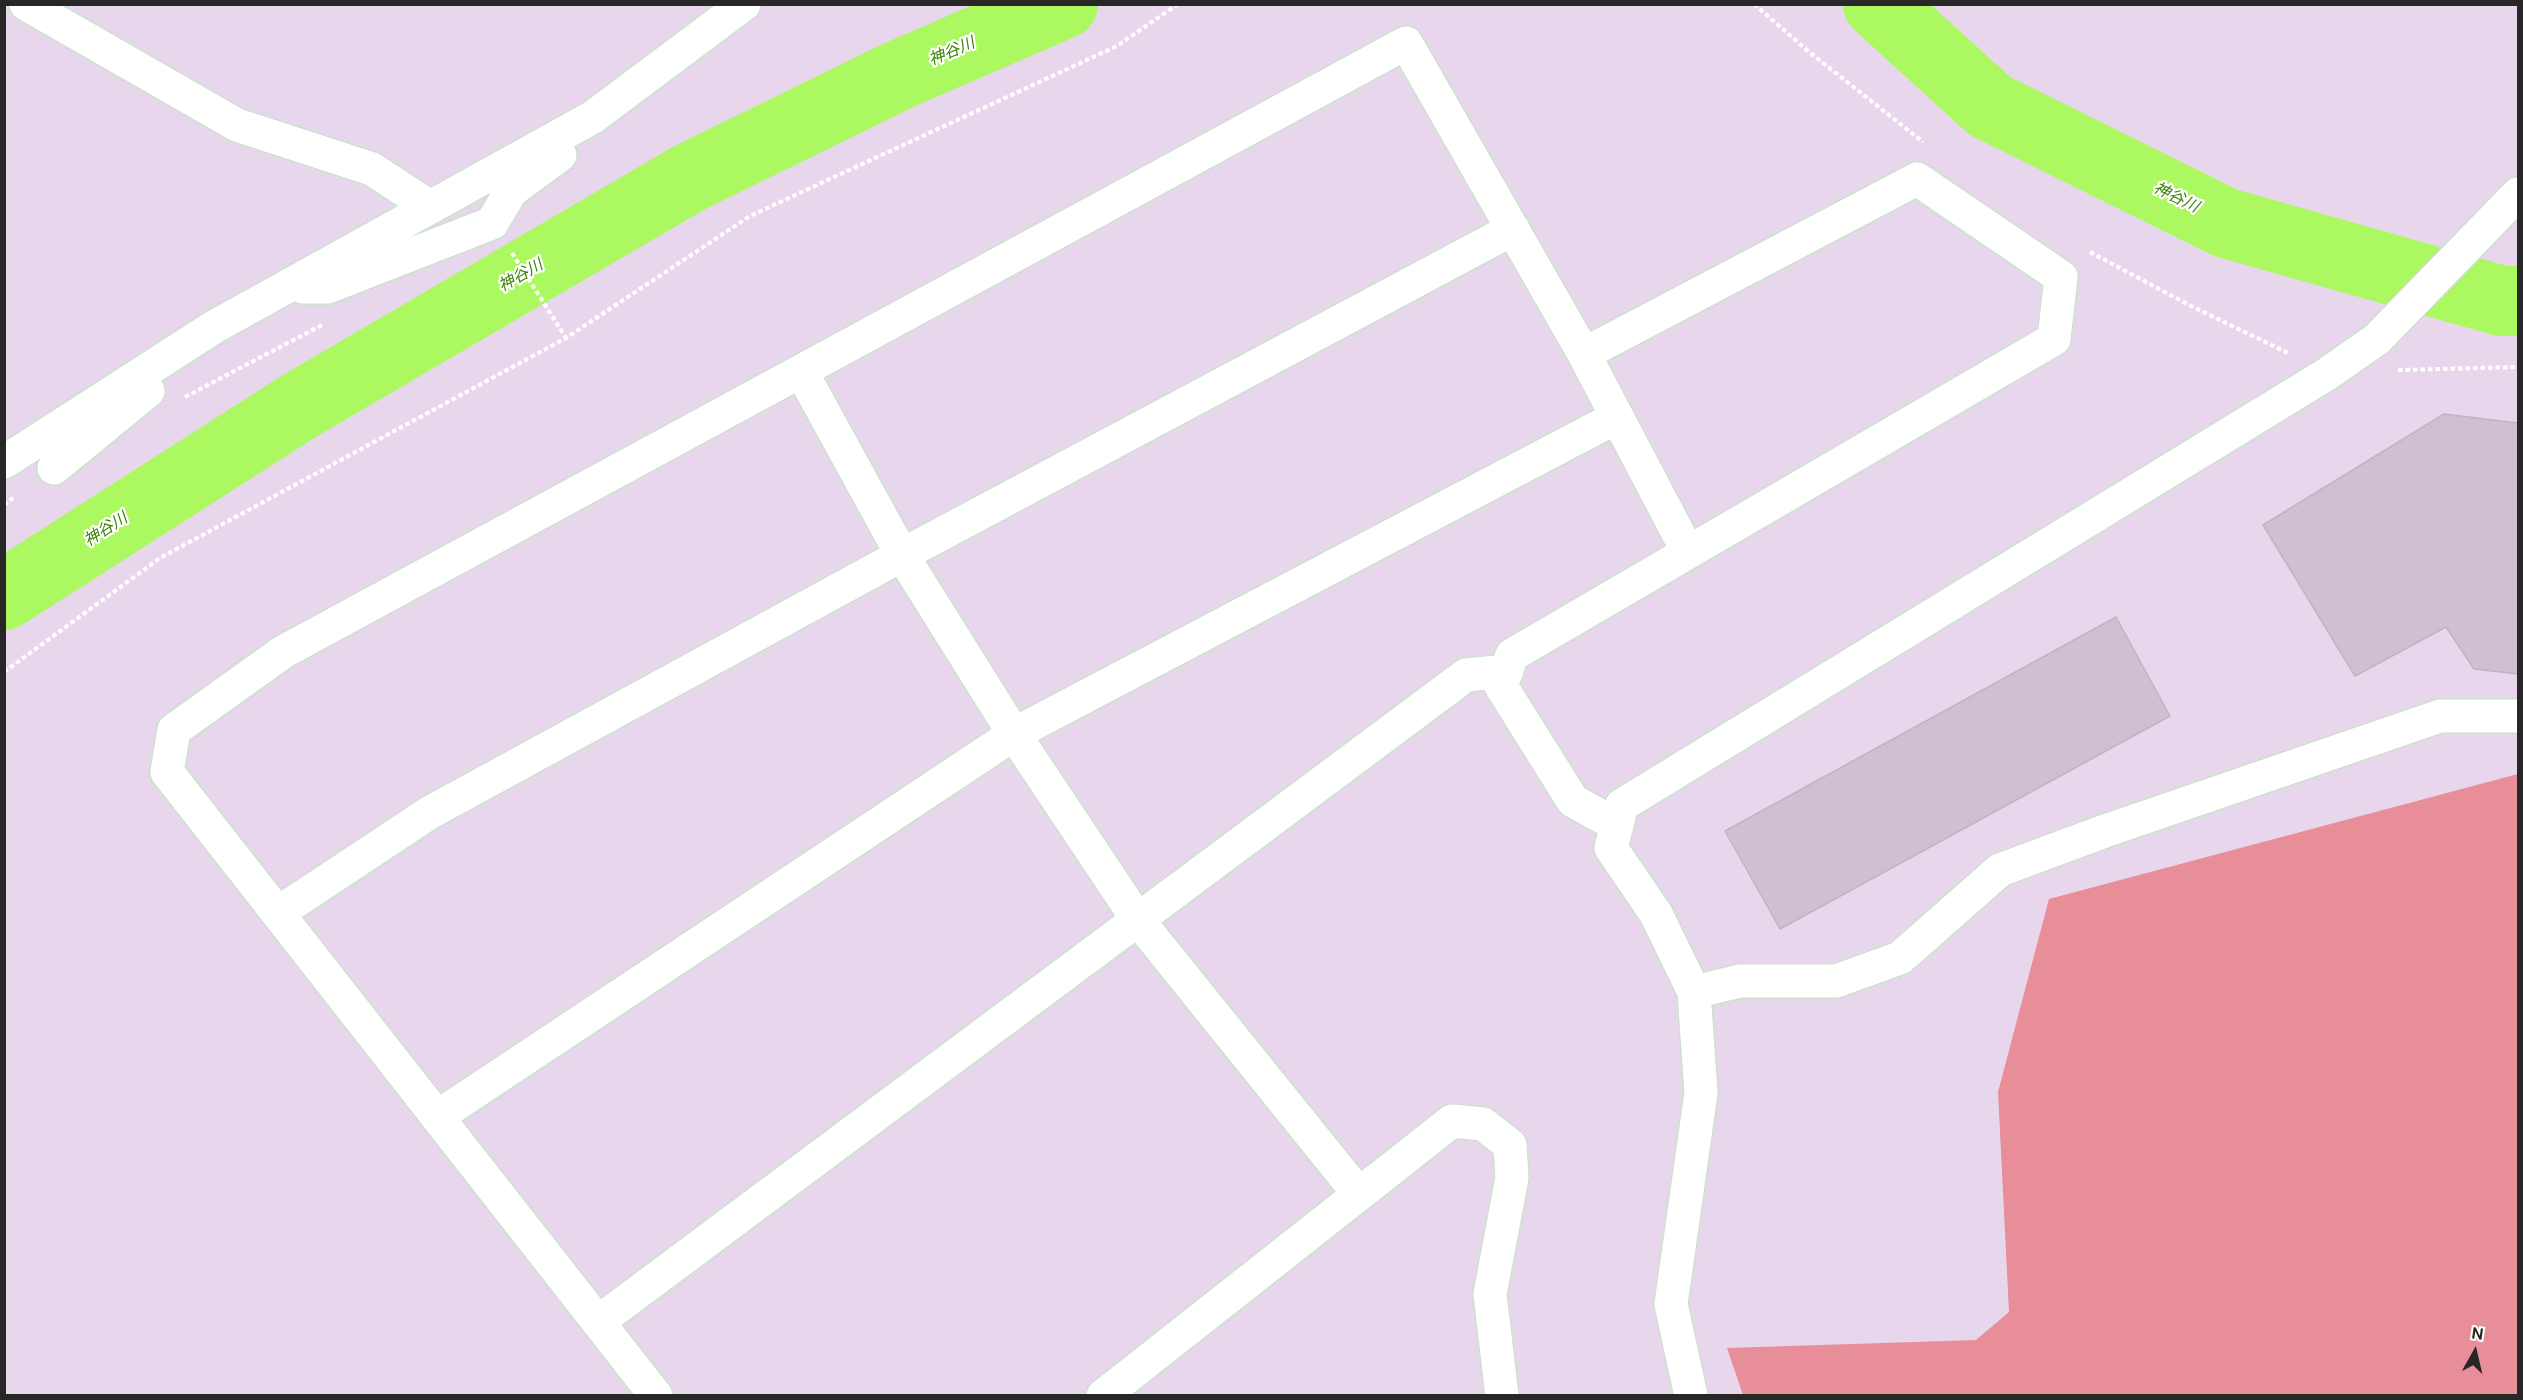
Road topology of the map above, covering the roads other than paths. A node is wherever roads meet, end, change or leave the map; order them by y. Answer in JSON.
{"nodes":[{"id":1,"x":26,"y":4,"type":"edge"},
{"id":2,"x":744,"y":4,"type":"edge"},
{"id":3,"x":593,"y":117,"type":"junction"},
{"id":4,"x":2510,"y":204,"type":"edge"},
{"id":5,"x":430,"y":207,"type":"junction"},
{"id":6,"x":1513,"y":229,"type":"junction"},
{"id":7,"x":287,"y":287,"type":"junction"},
{"id":8,"x":214,"y":327,"type":"junction"},
{"id":9,"x":1584,"y":354,"type":"junction"},
{"id":10,"x":801,"y":372,"type":"junction"},
{"id":11,"x":1617,"y":417,"type":"junction"},
{"id":12,"x":4,"y":462,"type":"edge"},
{"id":13,"x":54,"y":468,"type":"road end"},
{"id":14,"x":1688,"y":552,"type":"junction"},
{"id":15,"x":902,"y":555,"type":"junction"},
{"id":16,"x":1507,"y":671,"type":"junction"},
{"id":17,"x":2518,"y":716,"type":"edge"},
{"id":18,"x":1014,"y":734,"type":"junction"},
{"id":19,"x":1617,"y":825,"type":"junction"},
{"id":20,"x":278,"y":914,"type":"junction"},
{"id":21,"x":1138,"y":920,"type":"junction"},
{"id":22,"x":1694,"y":992,"type":"junction"},
{"id":23,"x":437,"y":1117,"type":"junction"},
{"id":24,"x":1358,"y":1193,"type":"junction"},
{"id":25,"x":598,"y":1322,"type":"junction"},
{"id":26,"x":656,"y":1395,"type":"edge"},
{"id":27,"x":1103,"y":1395,"type":"edge"},
{"id":28,"x":1502,"y":1395,"type":"edge"},
{"id":29,"x":1691,"y":1395,"type":"edge"}],
"edges":[{"from":1,"to":5,"type":"street"},
{"from":2,"to":3,"type":"street"},
{"from":3,"to":5,"type":"street"},
{"from":3,"to":7,"type":"street"},
{"from":4,"to":19,"type":"street"},
{"from":5,"to":7,"type":"street"},
{"from":6,"to":9,"type":"street"},
{"from":6,"to":10,"type":"street"},
{"from":6,"to":15,"type":"street"},
{"from":7,"to":8,"type":"street"},
{"from":8,"to":12,"type":"street"},
{"from":8,"to":13,"type":"street"},
{"from":9,"to":11,"type":"street"},
{"from":9,"to":14,"type":"street"},
{"from":10,"to":15,"type":"street"},
{"from":10,"to":20,"type":"street"},
{"from":11,"to":14,"type":"street"},
{"from":11,"to":18,"type":"street"},
{"from":14,"to":16,"type":"street"},
{"from":15,"to":18,"type":"street"},
{"from":15,"to":20,"type":"street"},
{"from":16,"to":19,"type":"street"},
{"from":16,"to":21,"type":"street"},
{"from":17,"to":22,"type":"street"},
{"from":18,"to":21,"type":"street"},
{"from":18,"to":23,"type":"street"},
{"from":19,"to":22,"type":"street"},
{"from":20,"to":23,"type":"street"},
{"from":21,"to":24,"type":"street"},
{"from":21,"to":25,"type":"street"},
{"from":22,"to":29,"type":"street"},
{"from":23,"to":25,"type":"street"},
{"from":24,"to":27,"type":"street"},
{"from":24,"to":28,"type":"street"},
{"from":25,"to":26,"type":"street"}]}
